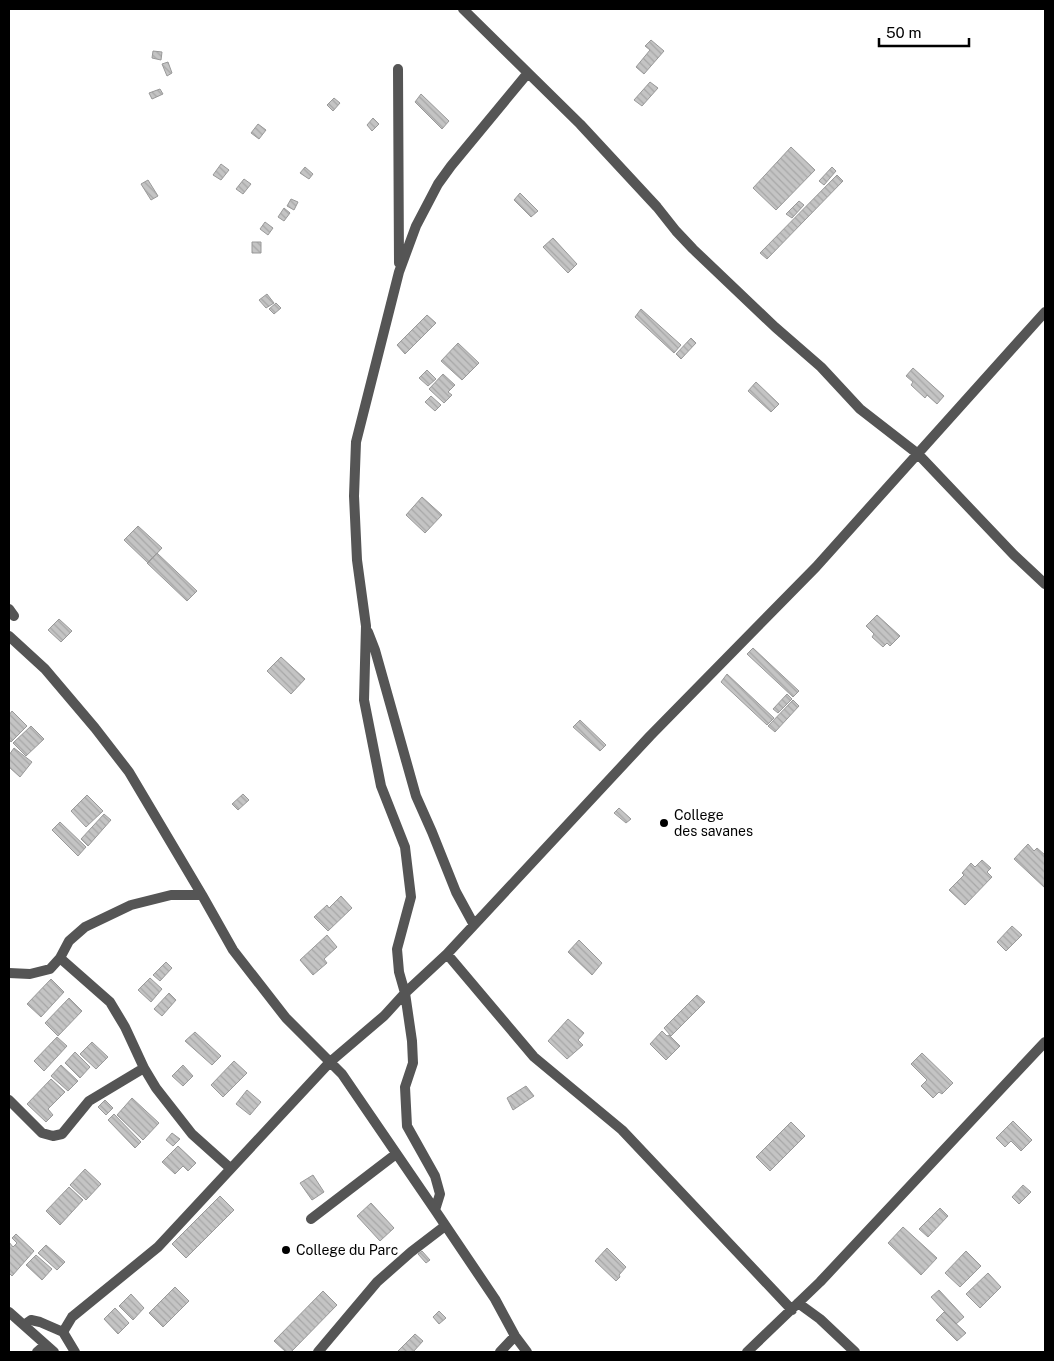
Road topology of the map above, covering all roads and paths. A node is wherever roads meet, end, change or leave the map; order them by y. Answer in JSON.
{"nodes":[{"id":1,"x":463,"y":9,"type":"edge"},
{"id":2,"x":398,"y":69,"type":"dead end"},
{"id":3,"x":528,"y":74,"type":"junction"},
{"id":4,"x":399,"y":272,"type":"junction"},
{"id":5,"x":1045,"y":312,"type":"edge"},
{"id":6,"x":918,"y":454,"type":"junction"},
{"id":7,"x":1045,"y":584,"type":"edge"},
{"id":8,"x":366,"y":626,"type":"junction"},
{"id":9,"x":9,"y":636,"type":"edge"},
{"id":10,"x":202,"y":895,"type":"junction"},
{"id":11,"x":474,"y":925,"type":"junction"},
{"id":12,"x":447,"y":954,"type":"junction"},
{"id":13,"x":60,"y":958,"type":"junction"},
{"id":14,"x":9,"y":973,"type":"edge"},
{"id":15,"x":405,"y":993,"type":"junction"},
{"id":16,"x":1045,"y":1042,"type":"edge"},
{"id":17,"x":330,"y":1062,"type":"junction"},
{"id":18,"x":144,"y":1068,"type":"junction"},
{"id":19,"x":9,"y":1100,"type":"edge"},
{"id":20,"x":396,"y":1154,"type":"junction"},
{"id":21,"x":230,"y":1168,"type":"junction"},
{"id":22,"x":435,"y":1210,"type":"junction"},
{"id":23,"x":311,"y":1219,"type":"dead end"},
{"id":24,"x":445,"y":1226,"type":"junction"},
{"id":25,"x":795,"y":1307,"type":"junction"},
{"id":26,"x":9,"y":1312,"type":"edge"},
{"id":27,"x":24,"y":1325,"type":"junction"},
{"id":28,"x":63,"y":1332,"type":"junction"},
{"id":29,"x":515,"y":1336,"type":"junction"},
{"id":30,"x":41,"y":1348,"type":"edge"},
{"id":31,"x":54,"y":1352,"type":"edge"},
{"id":32,"x":75,"y":1352,"type":"edge"},
{"id":33,"x":318,"y":1352,"type":"edge"},
{"id":34,"x":500,"y":1352,"type":"edge"},
{"id":35,"x":527,"y":1352,"type":"edge"},
{"id":36,"x":747,"y":1352,"type":"edge"},
{"id":37,"x":855,"y":1352,"type":"edge"}],
"edges":[{"from":1,"to":3,"type":"street"},
{"from":2,"to":4,"type":"street"},
{"from":3,"to":4,"type":"street"},
{"from":3,"to":6,"type":"street"},
{"from":4,"to":8,"type":"street"},
{"from":5,"to":6,"type":"street"},
{"from":6,"to":7,"type":"street"},
{"from":6,"to":11,"type":"street"},
{"from":8,"to":11,"type":"street"},
{"from":8,"to":15,"type":"street"},
{"from":9,"to":10,"type":"street"},
{"from":10,"to":13,"type":"street"},
{"from":10,"to":17,"type":"street"},
{"from":11,"to":12,"type":"street"},
{"from":12,"to":15,"type":"street"},
{"from":12,"to":25,"type":"street"},
{"from":13,"to":14,"type":"street"},
{"from":13,"to":18,"type":"street"},
{"from":15,"to":17,"type":"street"},
{"from":15,"to":22,"type":"street"},
{"from":16,"to":25,"type":"street"},
{"from":17,"to":20,"type":"street"},
{"from":17,"to":21,"type":"street"},
{"from":18,"to":19,"type":"street"},
{"from":18,"to":21,"type":"street"},
{"from":20,"to":22,"type":"street"},
{"from":20,"to":23,"type":"street"},
{"from":21,"to":28,"type":"street"},
{"from":22,"to":24,"type":"street"},
{"from":24,"to":29,"type":"street"},
{"from":24,"to":33,"type":"street"},
{"from":25,"to":36,"type":"street"},
{"from":25,"to":37,"type":"street"},
{"from":26,"to":27,"type":"street"},
{"from":27,"to":28,"type":"street"},
{"from":27,"to":30,"type":"street"},
{"from":28,"to":32,"type":"street"},
{"from":29,"to":34,"type":"street"},
{"from":29,"to":35,"type":"street"},
{"from":30,"to":31,"type":"street"}]}
